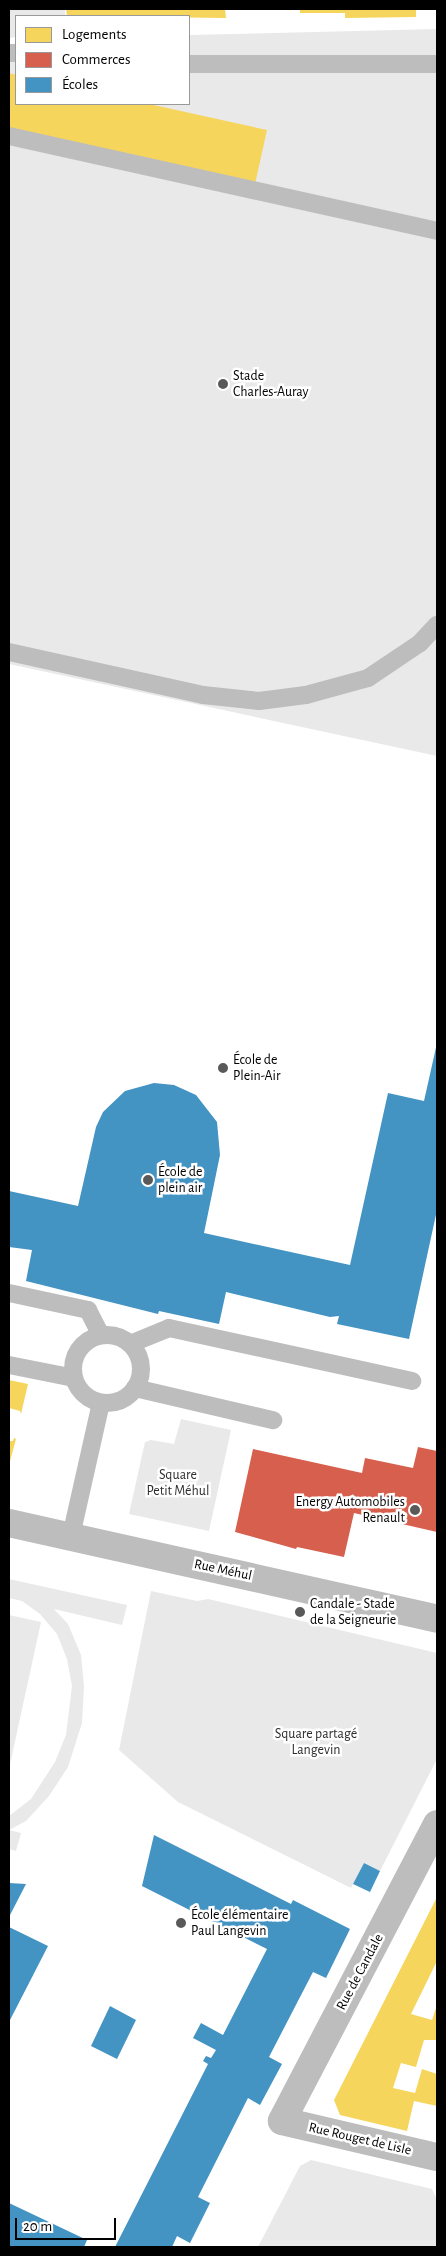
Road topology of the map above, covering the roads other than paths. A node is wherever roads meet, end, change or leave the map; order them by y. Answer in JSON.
{"nodes":[{"id":1,"x":190,"y":64,"type":"edge"},
{"id":2,"x":437,"y":64,"type":"edge"},
{"id":3,"x":9,"y":136,"type":"edge"},
{"id":4,"x":437,"y":231,"type":"edge"},
{"id":5,"x":437,"y":625,"type":"edge"},
{"id":6,"x":9,"y":652,"type":"edge"},
{"id":7,"x":9,"y":1293,"type":"edge"},
{"id":8,"x":101,"y":1335,"type":"junction"},
{"id":9,"x":130,"y":1344,"type":"junction"},
{"id":10,"x":9,"y":1365,"type":"edge"},
{"id":11,"x":74,"y":1378,"type":"junction"},
{"id":12,"x":412,"y":1381,"type":"dead end"},
{"id":13,"x":135,"y":1388,"type":"junction"},
{"id":14,"x":101,"y":1402,"type":"junction"},
{"id":15,"x":273,"y":1420,"type":"dead end"},
{"id":16,"x":9,"y":1522,"type":"edge"},
{"id":17,"x":71,"y":1536,"type":"junction"},
{"id":18,"x":437,"y":1619,"type":"edge"},
{"id":19,"x":437,"y":1824,"type":"edge"},
{"id":20,"x":282,"y":2121,"type":"joint"},
{"id":21,"x":437,"y":2157,"type":"edge"}],
"edges":[{"from":1,"to":2,"type":"lane"},
{"from":3,"to":4,"type":"lane"},
{"from":5,"to":6,"type":"lane"},
{"from":7,"to":8,"type":"lane"},
{"from":8,"to":9,"type":"lane"},
{"from":8,"to":11,"type":"lane"},
{"from":9,"to":12,"type":"lane"},
{"from":9,"to":13,"type":"lane"},
{"from":10,"to":11,"type":"lane"},
{"from":11,"to":14,"type":"lane"},
{"from":13,"to":14,"type":"lane"},
{"from":13,"to":15,"type":"lane"},
{"from":14,"to":17,"type":"lane"},
{"from":16,"to":17,"type":"street","name":"Rue Méhul"},
{"from":17,"to":18,"type":"street","name":"Rue Méhul"},
{"from":19,"to":20,"type":"street","name":"Rue de Candale"},
{"from":20,"to":21,"type":"street","name":"Rue Rouget de Lisle"}]}
